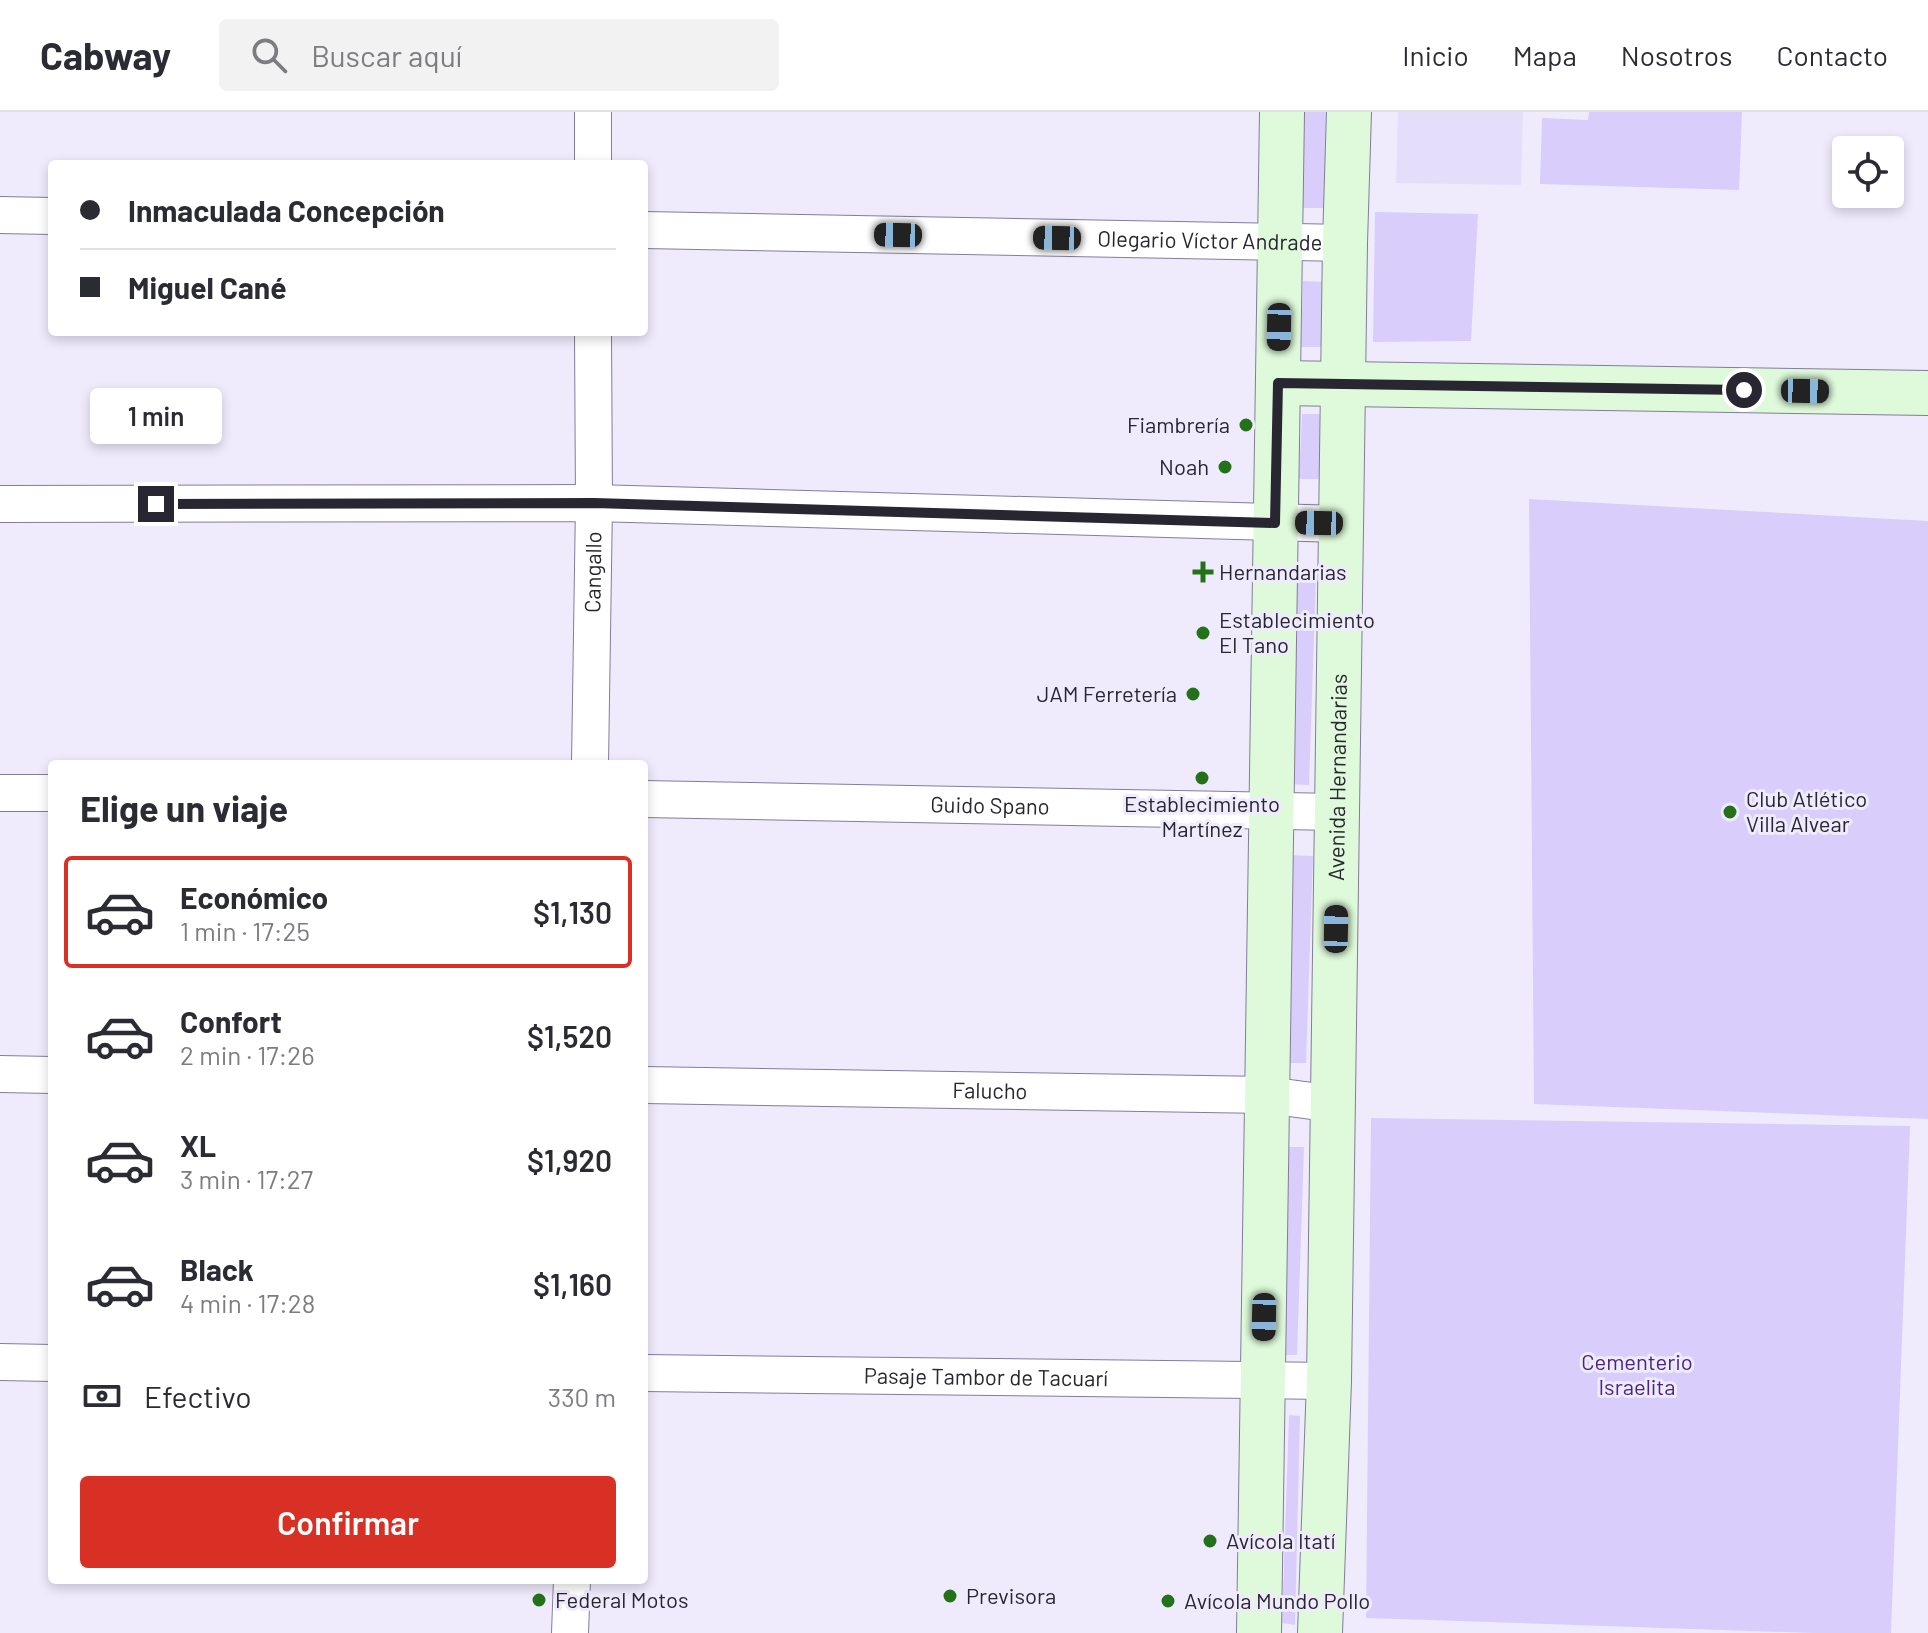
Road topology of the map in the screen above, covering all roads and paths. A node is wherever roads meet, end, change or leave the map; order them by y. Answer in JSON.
{"nodes":[{"id":1,"x":593,"y":112,"type":"edge"},
{"id":2,"x":1282,"y":112,"type":"edge"},
{"id":3,"x":1349,"y":112,"type":"edge"},
{"id":4,"x":593,"y":160,"type":"edge"},
{"id":5,"x":0,"y":215,"type":"edge"},
{"id":6,"x":48,"y":216,"type":"edge"},
{"id":7,"x":648,"y":230,"type":"edge"},
{"id":8,"x":1280,"y":242,"type":"junction"},
{"id":9,"x":1345,"y":243,"type":"junction"},
{"id":10,"x":593,"y":336,"type":"edge"},
{"id":11,"x":1278,"y":383,"type":"junction"},
{"id":12,"x":1343,"y":385,"type":"junction"},
{"id":13,"x":1928,"y":393,"type":"edge"},
{"id":14,"x":594,"y":503,"type":"junction"},
{"id":15,"x":0,"y":504,"type":"edge"},
{"id":16,"x":1275,"y":523,"type":"junction"},
{"id":17,"x":1341,"y":524,"type":"junction"},
{"id":18,"x":590,"y":760,"type":"edge"},
{"id":19,"x":0,"y":793,"type":"edge"},
{"id":20,"x":48,"y":793,"type":"edge"},
{"id":21,"x":648,"y":799,"type":"edge"},
{"id":22,"x":1271,"y":811,"type":"junction"},
{"id":23,"x":1337,"y":812,"type":"junction"},
{"id":24,"x":0,"y":1074,"type":"edge"},
{"id":25,"x":48,"y":1075,"type":"edge"},
{"id":26,"x":648,"y":1085,"type":"edge"},
{"id":27,"x":1267,"y":1095,"type":"junction"},
{"id":28,"x":1334,"y":1104,"type":"junction"},
{"id":29,"x":0,"y":1362,"type":"edge"},
{"id":30,"x":48,"y":1363,"type":"edge"},
{"id":31,"x":648,"y":1373,"type":"edge"},
{"id":32,"x":1263,"y":1380,"type":"junction"},
{"id":33,"x":1329,"y":1381,"type":"junction"},
{"id":34,"x":572,"y":1584,"type":"edge"},
{"id":35,"x":570,"y":1633,"type":"edge"},
{"id":36,"x":1259,"y":1633,"type":"edge"},
{"id":37,"x":1320,"y":1633,"type":"edge"}],
"edges":[{"from":1,"to":4,"type":"street"},
{"from":2,"to":8,"type":"main road"},
{"from":3,"to":9,"type":"main road","name":"Avenida Hernandarias"},
{"from":5,"to":6,"type":"street"},
{"from":7,"to":8,"type":"street","name":"Olegario Víctor Andrade"},
{"from":8,"to":9,"type":"street","name":"Olegario Víctor Andrade"},
{"from":8,"to":11,"type":"main road"},
{"from":9,"to":12,"type":"main road","name":"Avenida Hernandarias"},
{"from":10,"to":14,"type":"street","name":"Cangallo"},
{"from":11,"to":12,"type":"main road"},
{"from":11,"to":16,"type":"main road"},
{"from":12,"to":13,"type":"main road"},
{"from":12,"to":17,"type":"main road","name":"Avenida Hernandarias"},
{"from":14,"to":15,"type":"street"},
{"from":14,"to":16,"type":"street"},
{"from":14,"to":18,"type":"street","name":"Cangallo"},
{"from":16,"to":17,"type":"street"},
{"from":16,"to":22,"type":"main road"},
{"from":17,"to":23,"type":"main road","name":"Avenida Hernandarias"},
{"from":19,"to":20,"type":"street"},
{"from":21,"to":22,"type":"street","name":"Guido Spano"},
{"from":22,"to":23,"type":"street","name":"Guido Spano"},
{"from":22,"to":27,"type":"main road"},
{"from":23,"to":28,"type":"main road","name":"Avenida Hernandarias"},
{"from":24,"to":25,"type":"street"},
{"from":26,"to":27,"type":"street","name":"Falucho"},
{"from":27,"to":28,"type":"street","name":"Falucho"},
{"from":27,"to":32,"type":"main road"},
{"from":28,"to":33,"type":"main road","name":"Avenida Hernandarias"},
{"from":29,"to":30,"type":"street"},
{"from":31,"to":32,"type":"street","name":"Pasaje Tambor de Tacuarí"},
{"from":32,"to":33,"type":"street","name":"Pasaje Tambor de Tacuarí"},
{"from":32,"to":36,"type":"main road"},
{"from":33,"to":37,"type":"main road","name":"Avenida Hernandarias"},
{"from":34,"to":35,"type":"street"}]}
